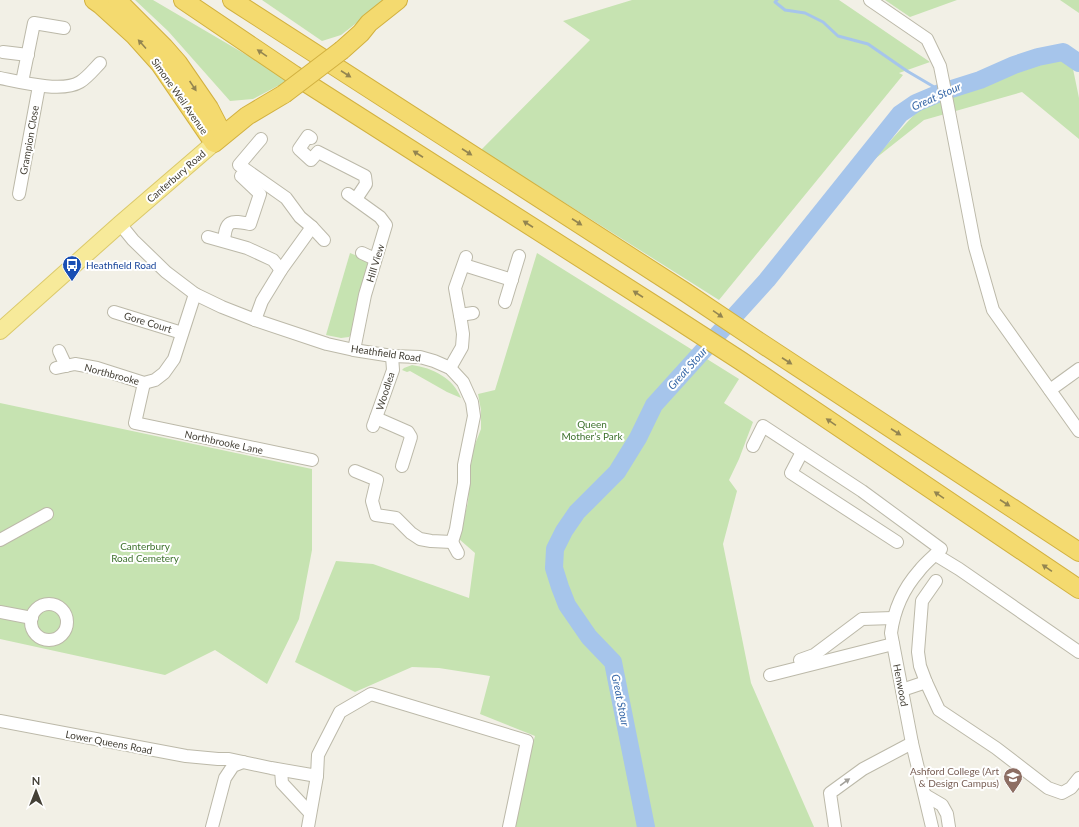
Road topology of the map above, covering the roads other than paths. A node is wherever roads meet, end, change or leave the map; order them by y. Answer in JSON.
{"nodes":[{"id":1,"x":94,"y":0,"type":"edge"},
{"id":2,"x":117,"y":0,"type":"edge"},
{"id":3,"x":183,"y":0,"type":"edge"},
{"id":4,"x":232,"y":0,"type":"edge"},
{"id":5,"x":398,"y":0,"type":"edge"},
{"id":6,"x":409,"y":0,"type":"edge"},
{"id":7,"x":870,"y":0,"type":"edge"},
{"id":8,"x":64,"y":28,"type":"dead end"},
{"id":9,"x":361,"y":33,"type":"junction"},
{"id":10,"x":3,"y":52,"type":"dead end"},
{"id":11,"x":28,"y":55,"type":"junction"},
{"id":12,"x":100,"y":63,"type":"dead end"},
{"id":13,"x":0,"y":78,"type":"edge"},
{"id":14,"x":22,"y":82,"type":"junction"},
{"id":15,"x":39,"y":86,"type":"junction"},
{"id":16,"x":209,"y":108,"type":"junction"},
{"id":17,"x":247,"y":116,"type":"junction"},
{"id":18,"x":312,"y":138,"type":"dead end"},
{"id":19,"x":218,"y":139,"type":"junction"},
{"id":20,"x":261,"y":139,"type":"dead end"},
{"id":21,"x":241,"y":176,"type":"dead end"},
{"id":22,"x":19,"y":194,"type":"dead end"},
{"id":23,"x":120,"y":224,"type":"junction"},
{"id":24,"x":312,"y":228,"type":"junction"},
{"id":25,"x":208,"y":237,"type":"dead end"},
{"id":26,"x":324,"y":240,"type":"dead end"},
{"id":27,"x":224,"y":241,"type":"junction"},
{"id":28,"x":362,"y":253,"type":"dead end"},
{"id":29,"x":519,"y":256,"type":"dead end"},
{"id":30,"x":375,"y":259,"type":"junction"},
{"id":31,"x":282,"y":270,"type":"junction"},
{"id":32,"x":512,"y":280,"type":"junction"},
{"id":33,"x":195,"y":294,"type":"junction"},
{"id":34,"x":505,"y":302,"type":"dead end"},
{"id":35,"x":114,"y":312,"type":"dead end"},
{"id":36,"x":473,"y":313,"type":"dead end"},
{"id":37,"x":460,"y":315,"type":"junction"},
{"id":38,"x":255,"y":320,"type":"junction"},
{"id":39,"x":0,"y":331,"type":"edge"},
{"id":40,"x":182,"y":333,"type":"junction"},
{"id":41,"x":354,"y":350,"type":"junction"},
{"id":42,"x":59,"y":351,"type":"dead end"},
{"id":43,"x":392,"y":356,"type":"junction"},
{"id":44,"x":450,"y":368,"type":"junction"},
{"id":45,"x":1079,"y":369,"type":"edge"},
{"id":46,"x":144,"y":383,"type":"junction"},
{"id":47,"x":1050,"y":390,"type":"junction"},
{"id":48,"x":135,"y":424,"type":"joint"},
{"id":49,"x":1079,"y":431,"type":"edge"},
{"id":50,"x":753,"y":446,"type":"dead end"},
{"id":51,"x":802,"y":452,"type":"junction"},
{"id":52,"x":312,"y":460,"type":"dead end"},
{"id":53,"x":402,"y":466,"type":"dead end"},
{"id":54,"x":355,"y":471,"type":"dead end"},
{"id":55,"x":47,"y":514,"type":"dead end"},
{"id":56,"x":0,"y":540,"type":"edge"},
{"id":57,"x":452,"y":542,"type":"junction"},
{"id":58,"x":896,"y":542,"type":"dead end"},
{"id":59,"x":1079,"y":552,"type":"edge"},
{"id":60,"x":458,"y":553,"type":"dead end"},
{"id":61,"x":936,"y":555,"type":"junction"},
{"id":62,"x":936,"y":581,"type":"dead end"},
{"id":63,"x":1079,"y":589,"type":"edge"},
{"id":64,"x":0,"y":612,"type":"edge"},
{"id":65,"x":32,"y":618,"type":"dead end"},
{"id":66,"x":893,"y":618,"type":"junction"},
{"id":67,"x":893,"y":644,"type":"junction"},
{"id":68,"x":1079,"y":652,"type":"edge"},
{"id":69,"x":800,"y":660,"type":"dead end"},
{"id":70,"x":770,"y":675,"type":"dead end"},
{"id":71,"x":926,"y":682,"type":"junction"},
{"id":72,"x":902,"y":690,"type":"junction"},
{"id":73,"x":0,"y":721,"type":"edge"},
{"id":74,"x":912,"y":743,"type":"junction"},
{"id":75,"x":243,"y":762,"type":"junction"},
{"id":76,"x":281,"y":770,"type":"junction"},
{"id":77,"x":317,"y":776,"type":"junction"},
{"id":78,"x":1079,"y":778,"type":"edge"},
{"id":79,"x":925,"y":795,"type":"junction"},
{"id":80,"x":310,"y":813,"type":"junction"},
{"id":81,"x":212,"y":827,"type":"edge"},
{"id":82,"x":308,"y":827,"type":"edge"},
{"id":83,"x":509,"y":827,"type":"edge"},
{"id":84,"x":835,"y":827,"type":"edge"},
{"id":85,"x":932,"y":827,"type":"edge"},
{"id":86,"x":949,"y":827,"type":"edge"}],
"edges":[{"from":19,"to":1,"type":"highway","name":"Simone Weil Avenue","one_way":true},
{"from":2,"to":16,"type":"highway","name":"Simone Weil Avenue","one_way":true},
{"from":63,"to":3,"type":"highway","one_way":true},
{"from":4,"to":59,"type":"highway","one_way":true},
{"from":5,"to":9,"type":"highway","name":"Canterbury Road"},
{"from":6,"to":9,"type":"highway","name":"Canterbury Road"},
{"from":7,"to":47,"type":"street"},
{"from":8,"to":11,"type":"street"},
{"from":9,"to":17,"type":"highway","name":"Canterbury Road","bridge":true},
{"from":10,"to":11,"type":"street"},
{"from":11,"to":14,"type":"street"},
{"from":12,"to":15,"type":"street"},
{"from":13,"to":14,"type":"street"},
{"from":14,"to":15,"type":"street"},
{"from":15,"to":22,"type":"street","name":"Grampion Close"},
{"from":16,"to":17,"type":"highway"},
{"from":16,"to":19,"type":"highway","name":"Simone Weil Avenue"},
{"from":17,"to":19,"type":"highway","name":"Canterbury Road"},
{"from":18,"to":30,"type":"street","name":"Hill View"},
{"from":19,"to":23,"type":"main road","name":"Canterbury Road"},
{"from":20,"to":24,"type":"street"},
{"from":21,"to":27,"type":"street"},
{"from":23,"to":33,"type":"street","name":"Heathfield Road"},
{"from":23,"to":39,"type":"main road","name":"Canterbury Road"},
{"from":24,"to":26,"type":"street"},
{"from":24,"to":31,"type":"street"},
{"from":25,"to":27,"type":"street"},
{"from":27,"to":31,"type":"street"},
{"from":28,"to":30,"type":"street"},
{"from":29,"to":32,"type":"street"},
{"from":30,"to":41,"type":"street","name":"Hill View"},
{"from":31,"to":38,"type":"street"},
{"from":32,"to":34,"type":"street"},
{"from":32,"to":37,"type":"street"},
{"from":33,"to":38,"type":"street","name":"Heathfield Road"},
{"from":33,"to":40,"type":"street"},
{"from":35,"to":40,"type":"street","name":"Gore Court"},
{"from":36,"to":37,"type":"street"},
{"from":37,"to":44,"type":"street"},
{"from":38,"to":41,"type":"street","name":"Heathfield Road"},
{"from":40,"to":46,"type":"street","name":"Northbrooke"},
{"from":41,"to":43,"type":"street","name":"Heathfield Road"},
{"from":42,"to":46,"type":"street","name":"Northbrooke"},
{"from":43,"to":44,"type":"street","name":"Heathfield Road"},
{"from":43,"to":53,"type":"street","name":"Woodlea"},
{"from":44,"to":57,"type":"street"},
{"from":45,"to":47,"type":"street"},
{"from":46,"to":48,"type":"street","name":"Northbrooke"},
{"from":47,"to":49,"type":"street"},
{"from":48,"to":52,"type":"street","name":"Northbrooke Lane"},
{"from":50,"to":51,"type":"street"},
{"from":51,"to":58,"type":"street"},
{"from":51,"to":61,"type":"street"},
{"from":54,"to":57,"type":"street"},
{"from":55,"to":56,"type":"street"},
{"from":57,"to":60,"type":"street"},
{"from":61,"to":66,"type":"street","name":"Henwood"},
{"from":61,"to":68,"type":"street"},
{"from":62,"to":71,"type":"street"},
{"from":64,"to":65,"type":"street"},
{"from":66,"to":67,"type":"street","name":"Henwood"},
{"from":66,"to":69,"type":"street"},
{"from":67,"to":70,"type":"street"},
{"from":67,"to":72,"type":"street","name":"Henwood"},
{"from":71,"to":72,"type":"street"},
{"from":71,"to":78,"type":"street"},
{"from":72,"to":74,"type":"street","name":"Henwood"},
{"from":73,"to":75,"type":"street","name":"Lower Queens Road"},
{"from":74,"to":79,"type":"street","name":"Henwood"},
{"from":84,"to":74,"type":"street","one_way":true},
{"from":75,"to":76,"type":"street","name":"Lower Queens Road"},
{"from":75,"to":81,"type":"street"},
{"from":76,"to":77,"type":"street","name":"Lower Queens Road"},
{"from":76,"to":80,"type":"street"},
{"from":77,"to":80,"type":"street"},
{"from":77,"to":83,"type":"street"},
{"from":79,"to":85,"type":"street","name":"Henwood"},
{"from":79,"to":86,"type":"street"},
{"from":80,"to":82,"type":"street"}]}
